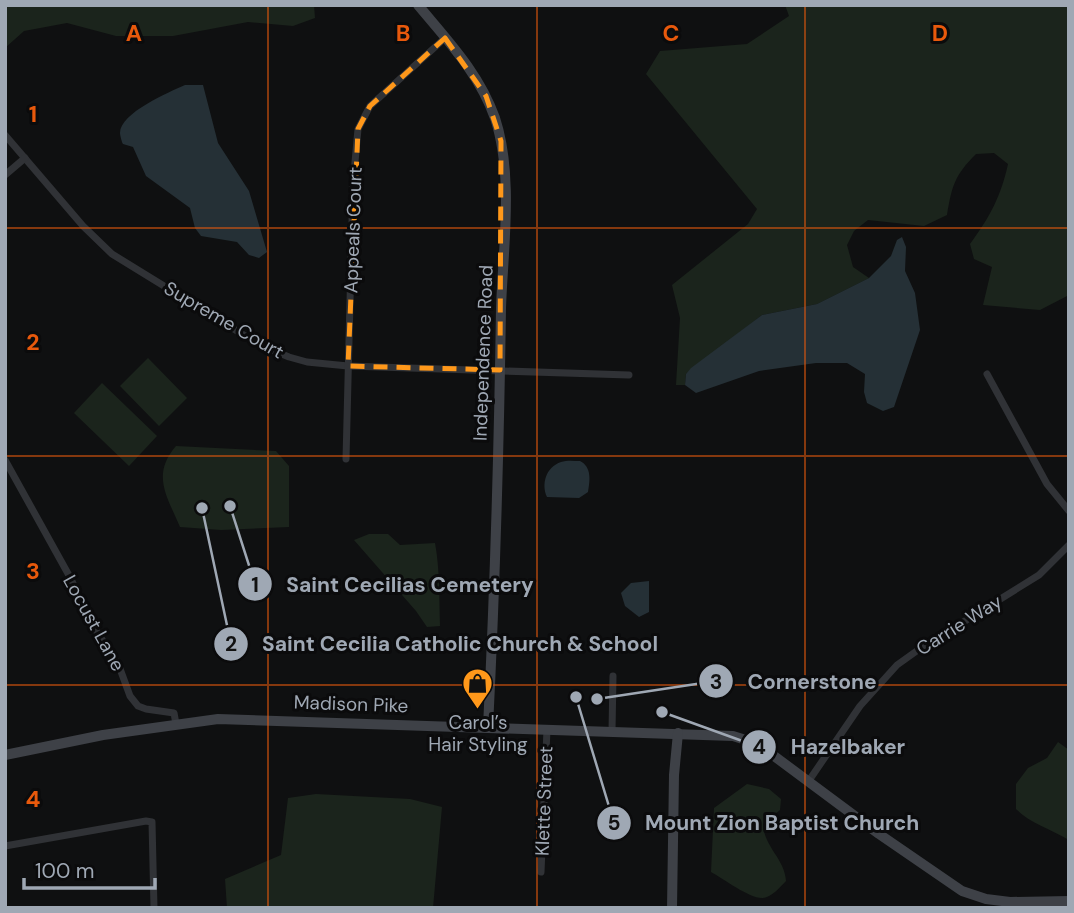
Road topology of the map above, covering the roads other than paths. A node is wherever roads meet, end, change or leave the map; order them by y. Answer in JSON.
{"nodes":[{"id":1,"x":418,"y":5,"type":"edge"},
{"id":2,"x":445,"y":38,"type":"junction"},
{"id":3,"x":5,"y":135,"type":"edge"},
{"id":4,"x":25,"y":158,"type":"junction"},
{"id":5,"x":5,"y":175,"type":"edge"},
{"id":6,"x":348,"y":366,"type":"junction"},
{"id":7,"x":500,"y":370,"type":"junction"},
{"id":8,"x":988,"y":374,"type":"dead end"},
{"id":9,"x":629,"y":375,"type":"dead end"},
{"id":10,"x":346,"y":459,"type":"dead end"},
{"id":11,"x":5,"y":460,"type":"edge"},
{"id":12,"x":1069,"y":511,"type":"edge"},
{"id":13,"x":1069,"y":545,"type":"edge"},
{"id":14,"x":613,"y":676,"type":"dead end"},
{"id":15,"x":176,"y":724,"type":"junction"},
{"id":16,"x":488,"y":727,"type":"junction"},
{"id":17,"x":547,"y":729,"type":"junction"},
{"id":18,"x":612,"y":731,"type":"junction"},
{"id":19,"x":678,"y":733,"type":"junction"},
{"id":20,"x":5,"y":755,"type":"edge"},
{"id":21,"x":808,"y":782,"type":"junction"},
{"id":22,"x":5,"y":846,"type":"edge"},
{"id":23,"x":541,"y":872,"type":"dead end"},
{"id":24,"x":1069,"y":901,"type":"edge"},
{"id":25,"x":154,"y":908,"type":"edge"},
{"id":26,"x":672,"y":908,"type":"edge"}],
"edges":[{"from":1,"to":2,"type":"main road","name":"Independence Road"},
{"from":2,"to":6,"type":"street","name":"Appeals Court"},
{"from":2,"to":7,"type":"main road","name":"Independence Road"},
{"from":3,"to":4,"type":"street","name":"Supreme Court"},
{"from":4,"to":5,"type":"street"},
{"from":4,"to":6,"type":"street","name":"Supreme Court"},
{"from":6,"to":7,"type":"street","name":"Supreme Court"},
{"from":6,"to":10,"type":"street","name":"Appeals Court"},
{"from":7,"to":9,"type":"street","name":"Supreme Court"},
{"from":7,"to":16,"type":"main road","name":"Independence Road"},
{"from":8,"to":12,"type":"street"},
{"from":11,"to":15,"type":"street","name":"Locust Lane"},
{"from":13,"to":21,"type":"street","name":"Carrie Way"},
{"from":14,"to":18,"type":"street"},
{"from":15,"to":16,"type":"main road","name":"Madison Pike"},
{"from":15,"to":20,"type":"main road","name":"Madison Pike"},
{"from":16,"to":17,"type":"main road","name":"Madison Pike"},
{"from":17,"to":18,"type":"main road","name":"Madison Pike"},
{"from":17,"to":23,"type":"street","name":"Klette Street"},
{"from":18,"to":19,"type":"main road","name":"Madison Pike"},
{"from":19,"to":21,"type":"main road","name":"Madison Pike"},
{"from":19,"to":26,"type":"main road"},
{"from":21,"to":24,"type":"main road","name":"Madison Pike"},
{"from":22,"to":25,"type":"street"}]}
